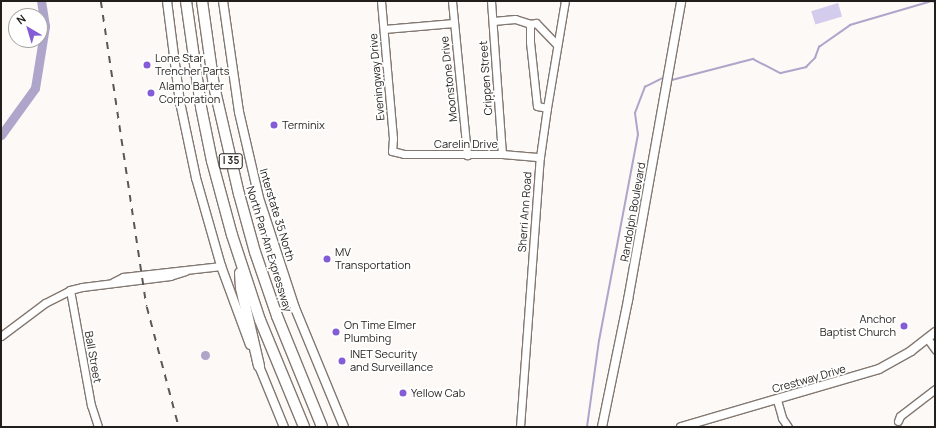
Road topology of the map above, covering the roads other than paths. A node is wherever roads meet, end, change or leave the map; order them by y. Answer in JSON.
{"nodes":[{"id":1,"x":167,"y":1,"type":"edge"},
{"id":2,"x":186,"y":1,"type":"edge"},
{"id":3,"x":202,"y":1,"type":"edge"},
{"id":4,"x":223,"y":1,"type":"edge"},
{"id":5,"x":381,"y":1,"type":"edge"},
{"id":6,"x":452,"y":1,"type":"edge"},
{"id":7,"x":491,"y":1,"type":"edge"},
{"id":8,"x":565,"y":1,"type":"edge"},
{"id":9,"x":681,"y":1,"type":"edge"},
{"id":10,"x":493,"y":20,"type":"junction"},
{"id":11,"x":454,"y":23,"type":"junction"},
{"id":12,"x":530,"y":24,"type":"junction"},
{"id":13,"x":384,"y":30,"type":"junction"},
{"id":14,"x":557,"y":45,"type":"junction"},
{"id":15,"x":546,"y":108,"type":"junction"},
{"id":16,"x":392,"y":151,"type":"joint"},
{"id":17,"x":502,"y":154,"type":"junction"},
{"id":18,"x":467,"y":155,"type":"junction"},
{"id":19,"x":540,"y":157,"type":"junction"},
{"id":20,"x":240,"y":261,"type":"junction"},
{"id":21,"x":221,"y":266,"type":"junction"},
{"id":22,"x":70,"y":290,"type":"junction"},
{"id":23,"x":935,"y":332,"type":"edge"},
{"id":24,"x":1,"y":336,"type":"edge"},
{"id":25,"x":926,"y":338,"type":"junction"},
{"id":26,"x":935,"y":349,"type":"edge"},
{"id":27,"x":259,"y":366,"type":"junction"},
{"id":28,"x":935,"y":389,"type":"edge"},
{"id":29,"x":777,"y":400,"type":"junction"},
{"id":30,"x":898,"y":421,"type":"dead end"},
{"id":31,"x":98,"y":427,"type":"edge"},
{"id":32,"x":284,"y":427,"type":"edge"},
{"id":33,"x":304,"y":427,"type":"edge"},
{"id":34,"x":322,"y":427,"type":"edge"},
{"id":35,"x":344,"y":427,"type":"edge"},
{"id":36,"x":520,"y":427,"type":"edge"},
{"id":37,"x":602,"y":427,"type":"edge"},
{"id":38,"x":682,"y":427,"type":"edge"},
{"id":39,"x":788,"y":427,"type":"edge"}],
"edges":[{"from":1,"to":21,"type":"main road"},
{"from":2,"to":20,"type":"highway","number":"I 35"},
{"from":3,"to":34,"type":"highway","name":"North Pan Am Expressway","number":"I 35"},
{"from":4,"to":35,"type":"main road","name":"Interstate 35 North"},
{"from":5,"to":13,"type":"street","name":"Eveningway Drive"},
{"from":6,"to":11,"type":"street","name":"Moonstone Drive"},
{"from":7,"to":10,"type":"street","name":"Crippen Street"},
{"from":8,"to":14,"type":"street","name":"Sherri Ann Road"},
{"from":9,"to":37,"type":"main road","name":"Randolph Boulevard"},
{"from":10,"to":12,"type":"street"},
{"from":10,"to":17,"type":"street","name":"Crippen Street"},
{"from":11,"to":13,"type":"street"},
{"from":11,"to":18,"type":"street","name":"Moonstone Drive"},
{"from":12,"to":14,"type":"street"},
{"from":12,"to":15,"type":"street"},
{"from":13,"to":16,"type":"street","name":"Eveningway Drive"},
{"from":14,"to":15,"type":"street","name":"Sherri Ann Road"},
{"from":15,"to":19,"type":"street","name":"Sherri Ann Road"},
{"from":16,"to":18,"type":"street","name":"Carelin Drive"},
{"from":17,"to":18,"type":"street","name":"Carelin Drive"},
{"from":17,"to":19,"type":"street","name":"Carelin Drive"},
{"from":19,"to":36,"type":"street","name":"Sherri Ann Road"},
{"from":20,"to":27,"type":"highway"},
{"from":20,"to":33,"type":"highway","number":"I 35"},
{"from":21,"to":22,"type":"street"},
{"from":21,"to":27,"type":"main road"},
{"from":22,"to":24,"type":"street"},
{"from":22,"to":31,"type":"street","name":"Ball Street"},
{"from":23,"to":25,"type":"main road","name":"Crestway Drive"},
{"from":25,"to":26,"type":"street"},
{"from":25,"to":29,"type":"main road","name":"Crestway Drive"},
{"from":27,"to":32,"type":"main road"},
{"from":28,"to":30,"type":"street"},
{"from":29,"to":38,"type":"main road","name":"Crestway Drive"},
{"from":29,"to":39,"type":"street"}]}
